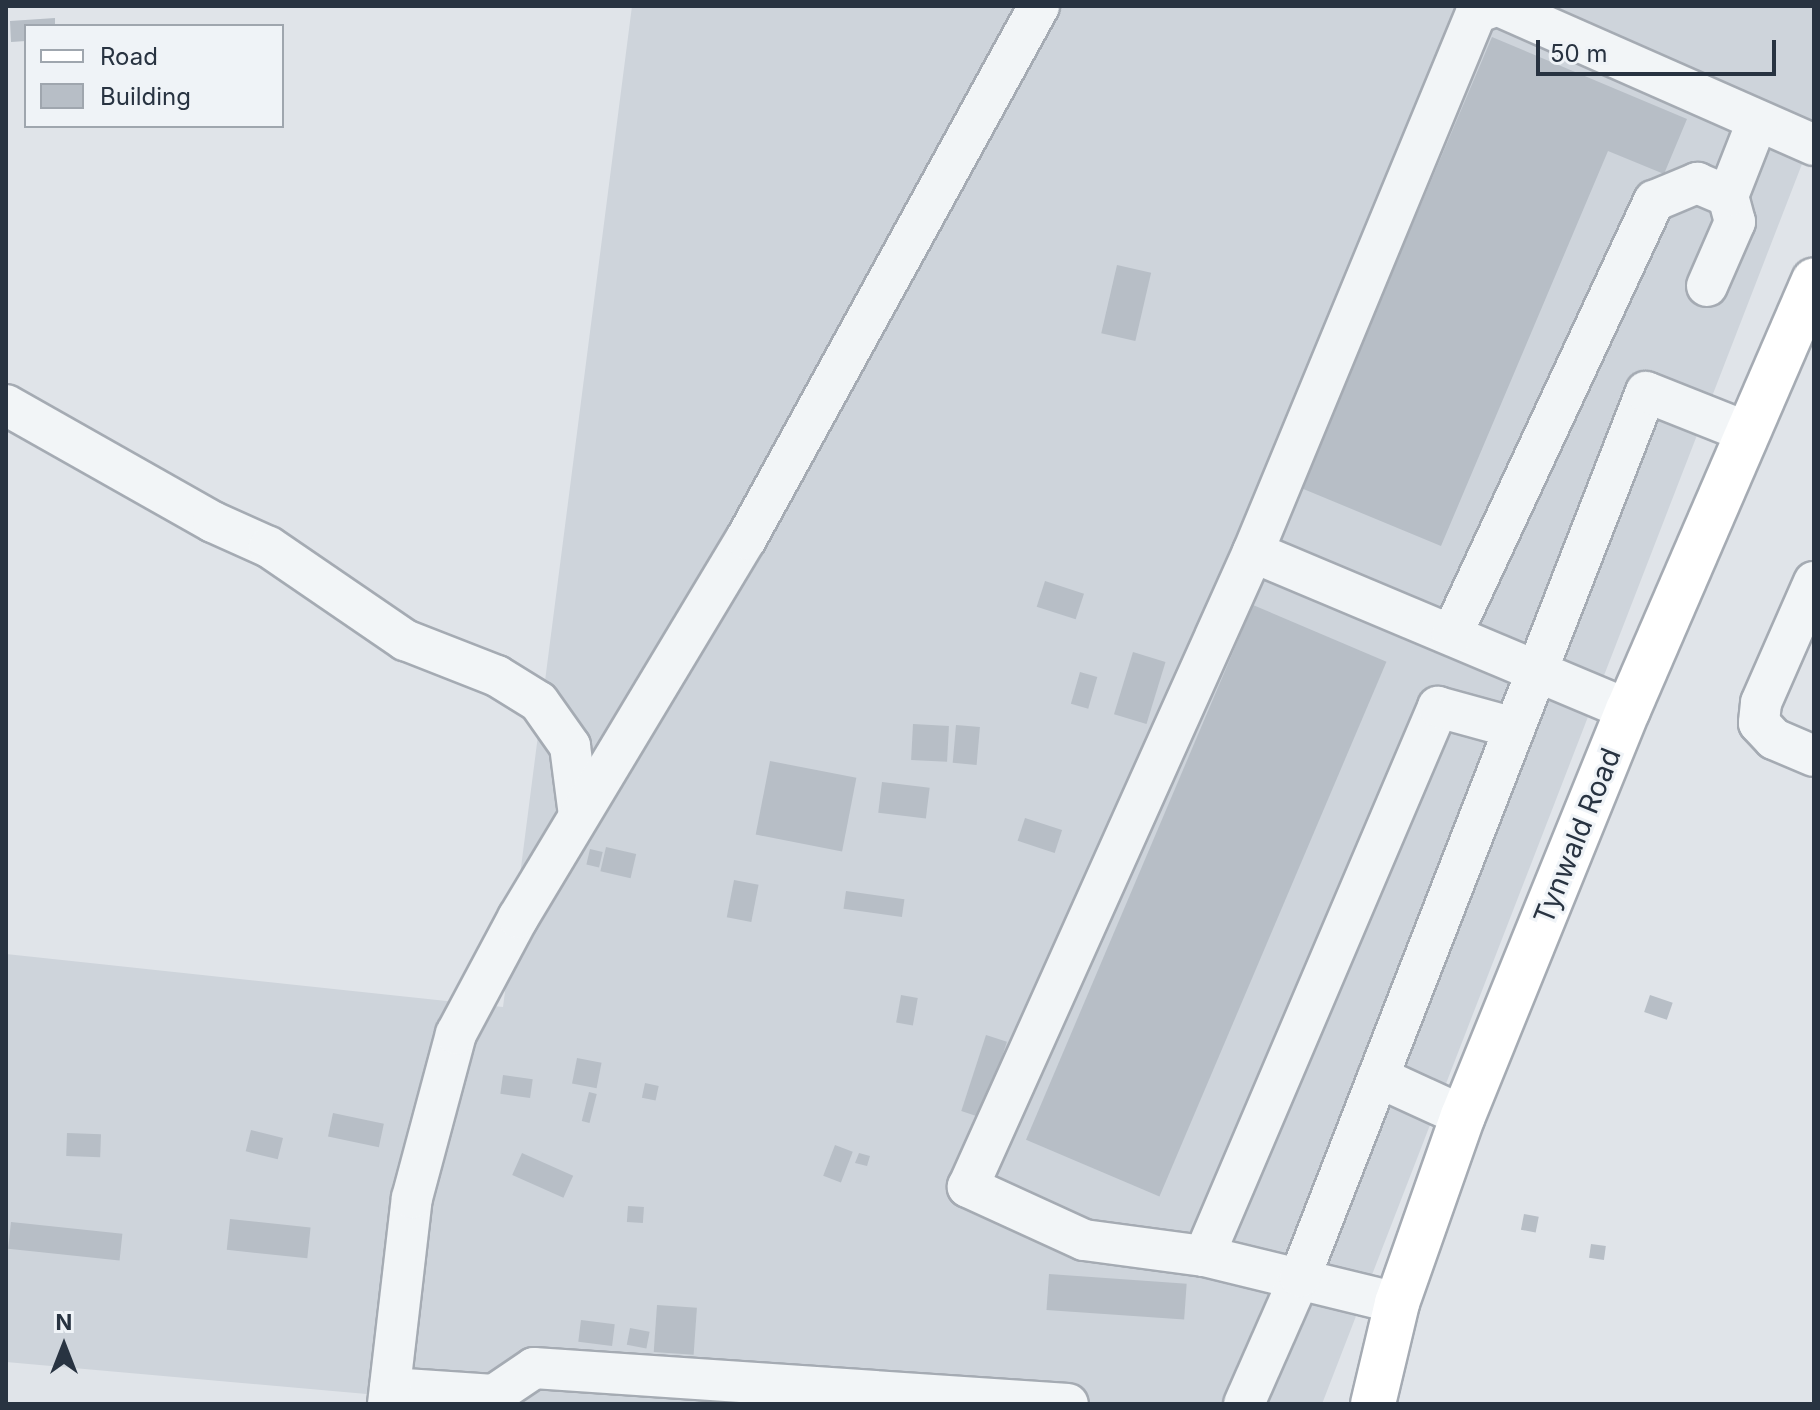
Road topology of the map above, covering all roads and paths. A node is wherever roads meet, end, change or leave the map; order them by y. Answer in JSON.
{"nodes":[{"id":1,"x":1039,"y":6,"type":"edge"},
{"id":2,"x":1497,"y":6,"type":"edge"},
{"id":3,"x":1757,"y":122,"type":"junction"},
{"id":4,"x":1814,"y":145,"type":"edge"},
{"id":5,"x":1728,"y":196,"type":"junction"},
{"id":6,"x":1814,"y":281,"type":"edge"},
{"id":7,"x":1707,"y":286,"type":"dead end"},
{"id":8,"x":6,"y":405,"type":"edge"},
{"id":9,"x":1749,"y":433,"type":"junction"},
{"id":10,"x":1253,"y":552,"type":"junction"},
{"id":11,"x":1814,"y":582,"type":"edge"},
{"id":12,"x":1452,"y":634,"type":"junction"},
{"id":13,"x":1537,"y":670,"type":"junction"},
{"id":14,"x":1628,"y":710,"type":"junction"},
{"id":15,"x":1514,"y":728,"type":"junction"},
{"id":16,"x":1814,"y":756,"type":"edge"},
{"id":17,"x":579,"y":815,"type":"junction"},
{"id":18,"x":1378,"y":1077,"type":"junction"},
{"id":19,"x":1463,"y":1116,"type":"junction"},
{"id":20,"x":1204,"y":1256,"type":"junction"},
{"id":21,"x":1300,"y":1277,"type":"junction"},
{"id":22,"x":1397,"y":1303,"type":"junction"},
{"id":23,"x":389,"y":1396,"type":"edge"},
{"id":24,"x":494,"y":1399,"type":"edge"},
{"id":25,"x":1068,"y":1404,"type":"edge"},
{"id":26,"x":1244,"y":1404,"type":"edge"},
{"id":27,"x":1373,"y":1404,"type":"edge"}],
"edges":[{"from":1,"to":17,"type":"street"},
{"from":2,"to":3,"type":"street"},
{"from":2,"to":10,"type":"street"},
{"from":3,"to":4,"type":"street"},
{"from":3,"to":5,"type":"street"},
{"from":5,"to":7,"type":"street"},
{"from":5,"to":12,"type":"street"},
{"from":6,"to":9,"type":"main road","name":"Tynwald Road"},
{"from":8,"to":17,"type":"street"},
{"from":9,"to":13,"type":"street"},
{"from":9,"to":14,"type":"main road","name":"Tynwald Road"},
{"from":10,"to":12,"type":"street"},
{"from":10,"to":20,"type":"street"},
{"from":11,"to":16,"type":"street"},
{"from":12,"to":13,"type":"street"},
{"from":13,"to":14,"type":"street"},
{"from":13,"to":15,"type":"street"},
{"from":14,"to":19,"type":"main road","name":"Tynwald Road"},
{"from":15,"to":18,"type":"street"},
{"from":15,"to":20,"type":"street"},
{"from":17,"to":23,"type":"street"},
{"from":18,"to":19,"type":"street"},
{"from":18,"to":21,"type":"street"},
{"from":19,"to":22,"type":"main road","name":"Tynwald Road"},
{"from":20,"to":21,"type":"street"},
{"from":21,"to":22,"type":"street"},
{"from":21,"to":26,"type":"street"},
{"from":22,"to":27,"type":"main road","name":"Tynwald Road"},
{"from":23,"to":24,"type":"street"},
{"from":24,"to":25,"type":"street"}]}
